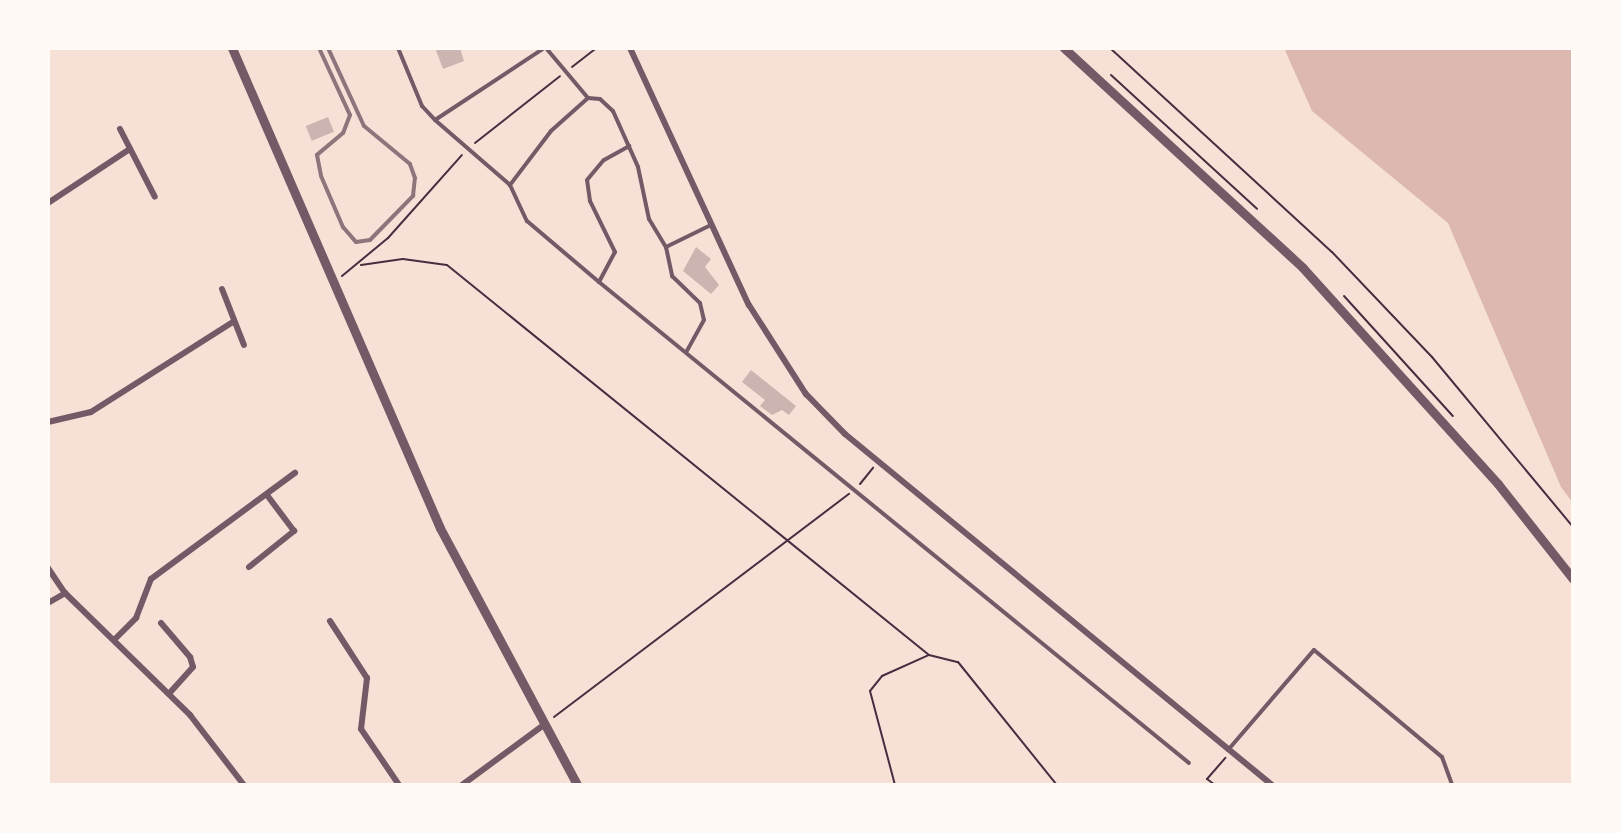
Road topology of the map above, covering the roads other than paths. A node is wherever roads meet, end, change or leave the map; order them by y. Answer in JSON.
{"nodes":[{"id":1,"x":232,"y":48,"type":"edge"},
{"id":2,"x":398,"y":48,"type":"edge"},
{"id":3,"x":545,"y":48,"type":"edge"},
{"id":4,"x":630,"y":48,"type":"edge"},
{"id":5,"x":1064,"y":48,"type":"edge"},
{"id":6,"x":588,"y":98,"type":"junction"},
{"id":7,"x":435,"y":120,"type":"junction"},
{"id":8,"x":120,"y":129,"type":"dead end"},
{"id":9,"x":629,"y":146,"type":"junction"},
{"id":10,"x":130,"y":149,"type":"junction"},
{"id":11,"x":510,"y":185,"type":"junction"},
{"id":12,"x":155,"y":197,"type":"dead end"},
{"id":13,"x":48,"y":203,"type":"edge"},
{"id":14,"x":713,"y":224,"type":"junction"},
{"id":15,"x":666,"y":247,"type":"junction"},
{"id":16,"x":599,"y":282,"type":"junction"},
{"id":17,"x":222,"y":289,"type":"dead end"},
{"id":18,"x":233,"y":322,"type":"junction"},
{"id":19,"x":244,"y":345,"type":"dead end"},
{"id":20,"x":687,"y":351,"type":"junction"},
{"id":21,"x":48,"y":422,"type":"edge"},
{"id":22,"x":295,"y":473,"type":"dead end"},
{"id":23,"x":267,"y":495,"type":"junction"},
{"id":24,"x":249,"y":567,"type":"dead end"},
{"id":25,"x":48,"y":568,"type":"edge"},
{"id":26,"x":1573,"y":579,"type":"edge"},
{"id":27,"x":65,"y":593,"type":"junction"},
{"id":28,"x":48,"y":603,"type":"edge"},
{"id":29,"x":330,"y":621,"type":"dead end"},
{"id":30,"x":161,"y":623,"type":"dead end"},
{"id":31,"x":115,"y":639,"type":"junction"},
{"id":32,"x":169,"y":694,"type":"junction"},
{"id":33,"x":545,"y":724,"type":"junction"},
{"id":34,"x":1229,"y":751,"type":"junction"},
{"id":35,"x":1189,"y":764,"type":"dead end"},
{"id":36,"x":244,"y":785,"type":"edge"},
{"id":37,"x":399,"y":785,"type":"edge"},
{"id":38,"x":462,"y":785,"type":"edge"},
{"id":39,"x":577,"y":785,"type":"edge"},
{"id":40,"x":1272,"y":785,"type":"edge"},
{"id":41,"x":1452,"y":785,"type":"edge"}],
"edges":[{"from":1,"to":33,"type":"street"},
{"from":2,"to":7,"type":"lane"},
{"from":3,"to":6,"type":"lane"},
{"from":3,"to":7,"type":"lane"},
{"from":4,"to":14,"type":"street"},
{"from":5,"to":26,"type":"street"},
{"from":6,"to":9,"type":"lane"},
{"from":6,"to":11,"type":"lane"},
{"from":7,"to":11,"type":"lane"},
{"from":8,"to":10,"type":"street"},
{"from":9,"to":15,"type":"lane"},
{"from":9,"to":16,"type":"lane"},
{"from":10,"to":12,"type":"street"},
{"from":10,"to":13,"type":"street"},
{"from":11,"to":16,"type":"lane"},
{"from":14,"to":15,"type":"lane"},
{"from":14,"to":34,"type":"street"},
{"from":15,"to":20,"type":"lane"},
{"from":16,"to":20,"type":"lane"},
{"from":17,"to":18,"type":"street"},
{"from":18,"to":19,"type":"street"},
{"from":18,"to":21,"type":"street"},
{"from":20,"to":35,"type":"lane"},
{"from":22,"to":23,"type":"street"},
{"from":23,"to":24,"type":"street"},
{"from":23,"to":31,"type":"street"},
{"from":25,"to":27,"type":"street"},
{"from":27,"to":28,"type":"street"},
{"from":27,"to":31,"type":"street"},
{"from":29,"to":37,"type":"street"},
{"from":30,"to":32,"type":"street"},
{"from":31,"to":32,"type":"street"},
{"from":32,"to":36,"type":"street"},
{"from":33,"to":38,"type":"street"},
{"from":33,"to":39,"type":"street"},
{"from":34,"to":40,"type":"street"},
{"from":34,"to":41,"type":"lane"}]}
